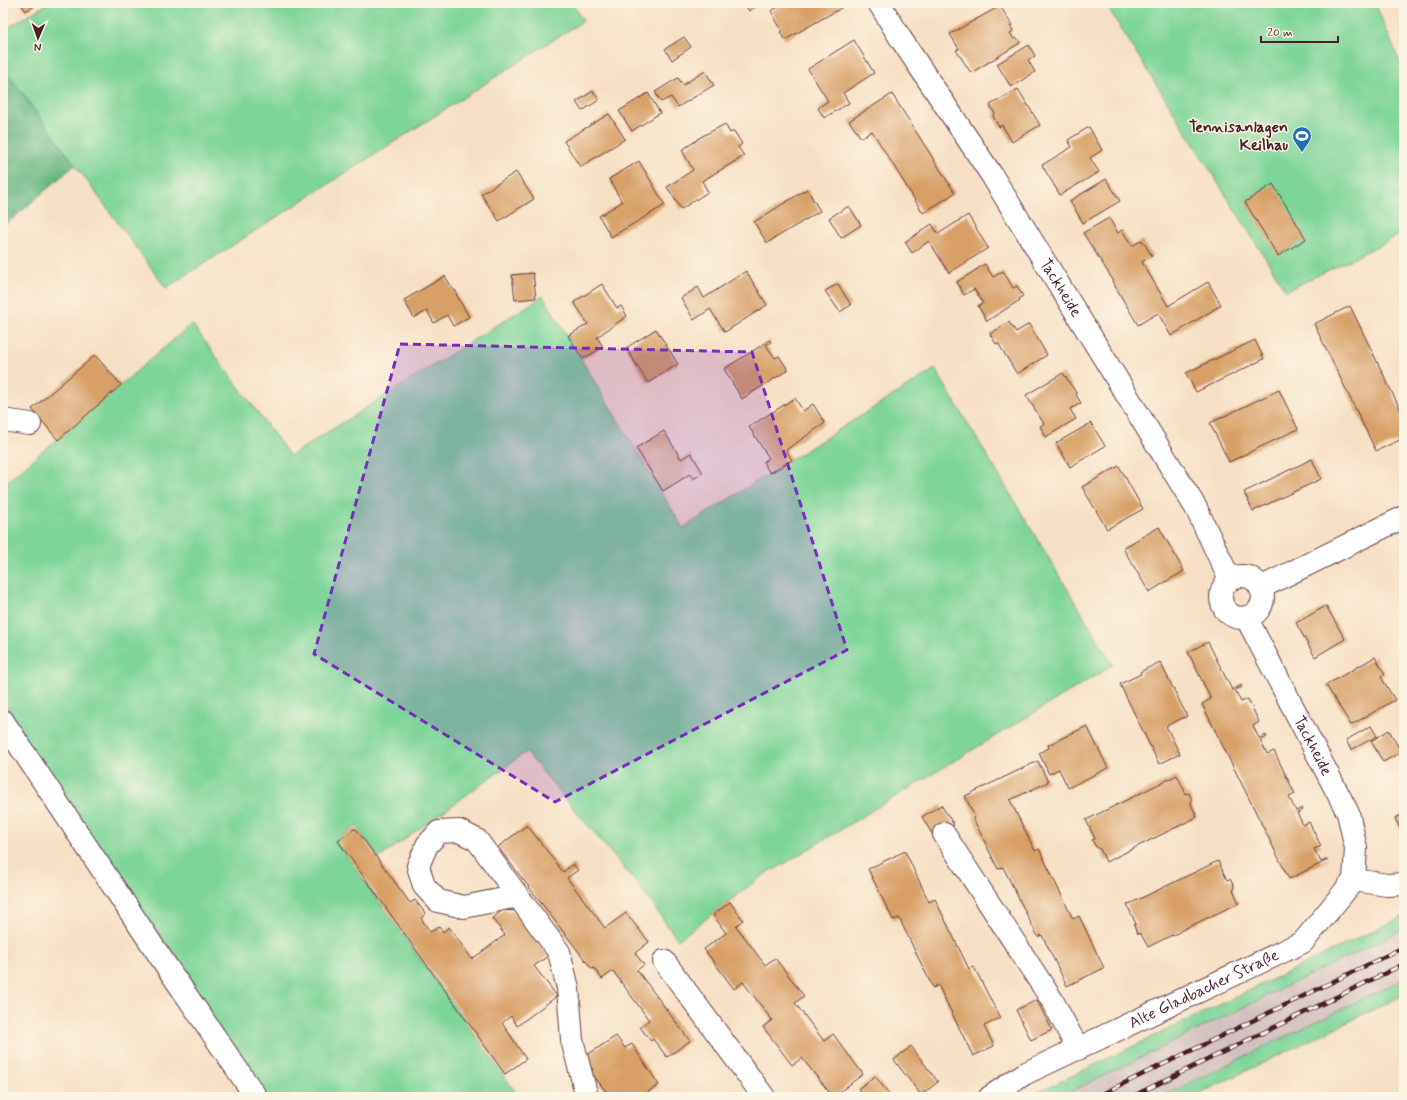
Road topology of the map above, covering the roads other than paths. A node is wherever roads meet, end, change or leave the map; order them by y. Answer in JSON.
{"nodes":[{"id":1,"x":879,"y":3,"type":"edge"},
{"id":2,"x":3,"y":420,"type":"edge"},
{"id":3,"x":30,"y":424,"type":"dead end"},
{"id":4,"x":1404,"y":517,"type":"edge"},
{"id":5,"x":1230,"y":580,"type":"junction"},
{"id":6,"x":1260,"y":588,"type":"junction"},
{"id":7,"x":1246,"y":617,"type":"junction"},
{"id":8,"x":3,"y":721,"type":"edge"},
{"id":9,"x":944,"y":834,"type":"dead end"},
{"id":10,"x":1354,"y":880,"type":"junction"},
{"id":11,"x":1404,"y":884,"type":"edge"},
{"id":12,"x":518,"y":896,"type":"dead end"},
{"id":13,"x":664,"y":961,"type":"dead end"},
{"id":14,"x":1078,"y":1049,"type":"junction"},
{"id":15,"x":256,"y":1097,"type":"edge"},
{"id":16,"x":587,"y":1097,"type":"edge"},
{"id":17,"x":764,"y":1097,"type":"edge"},
{"id":18,"x":990,"y":1097,"type":"edge"}],
"edges":[{"from":1,"to":5,"type":"street","name":"Tackheide"},
{"from":2,"to":3,"type":"street"},
{"from":4,"to":6,"type":"street"},
{"from":5,"to":6,"type":"street"},
{"from":5,"to":7,"type":"street"},
{"from":6,"to":7,"type":"street"},
{"from":7,"to":10,"type":"street","name":"Tackheide"},
{"from":8,"to":15,"type":"street"},
{"from":9,"to":14,"type":"street"},
{"from":10,"to":11,"type":"street"},
{"from":10,"to":14,"type":"street","name":"Alte Gladbacher Straße"},
{"from":12,"to":16,"type":"street"},
{"from":13,"to":17,"type":"street"},
{"from":14,"to":18,"type":"street","name":"Alte Gladbacher Straße"}]}
